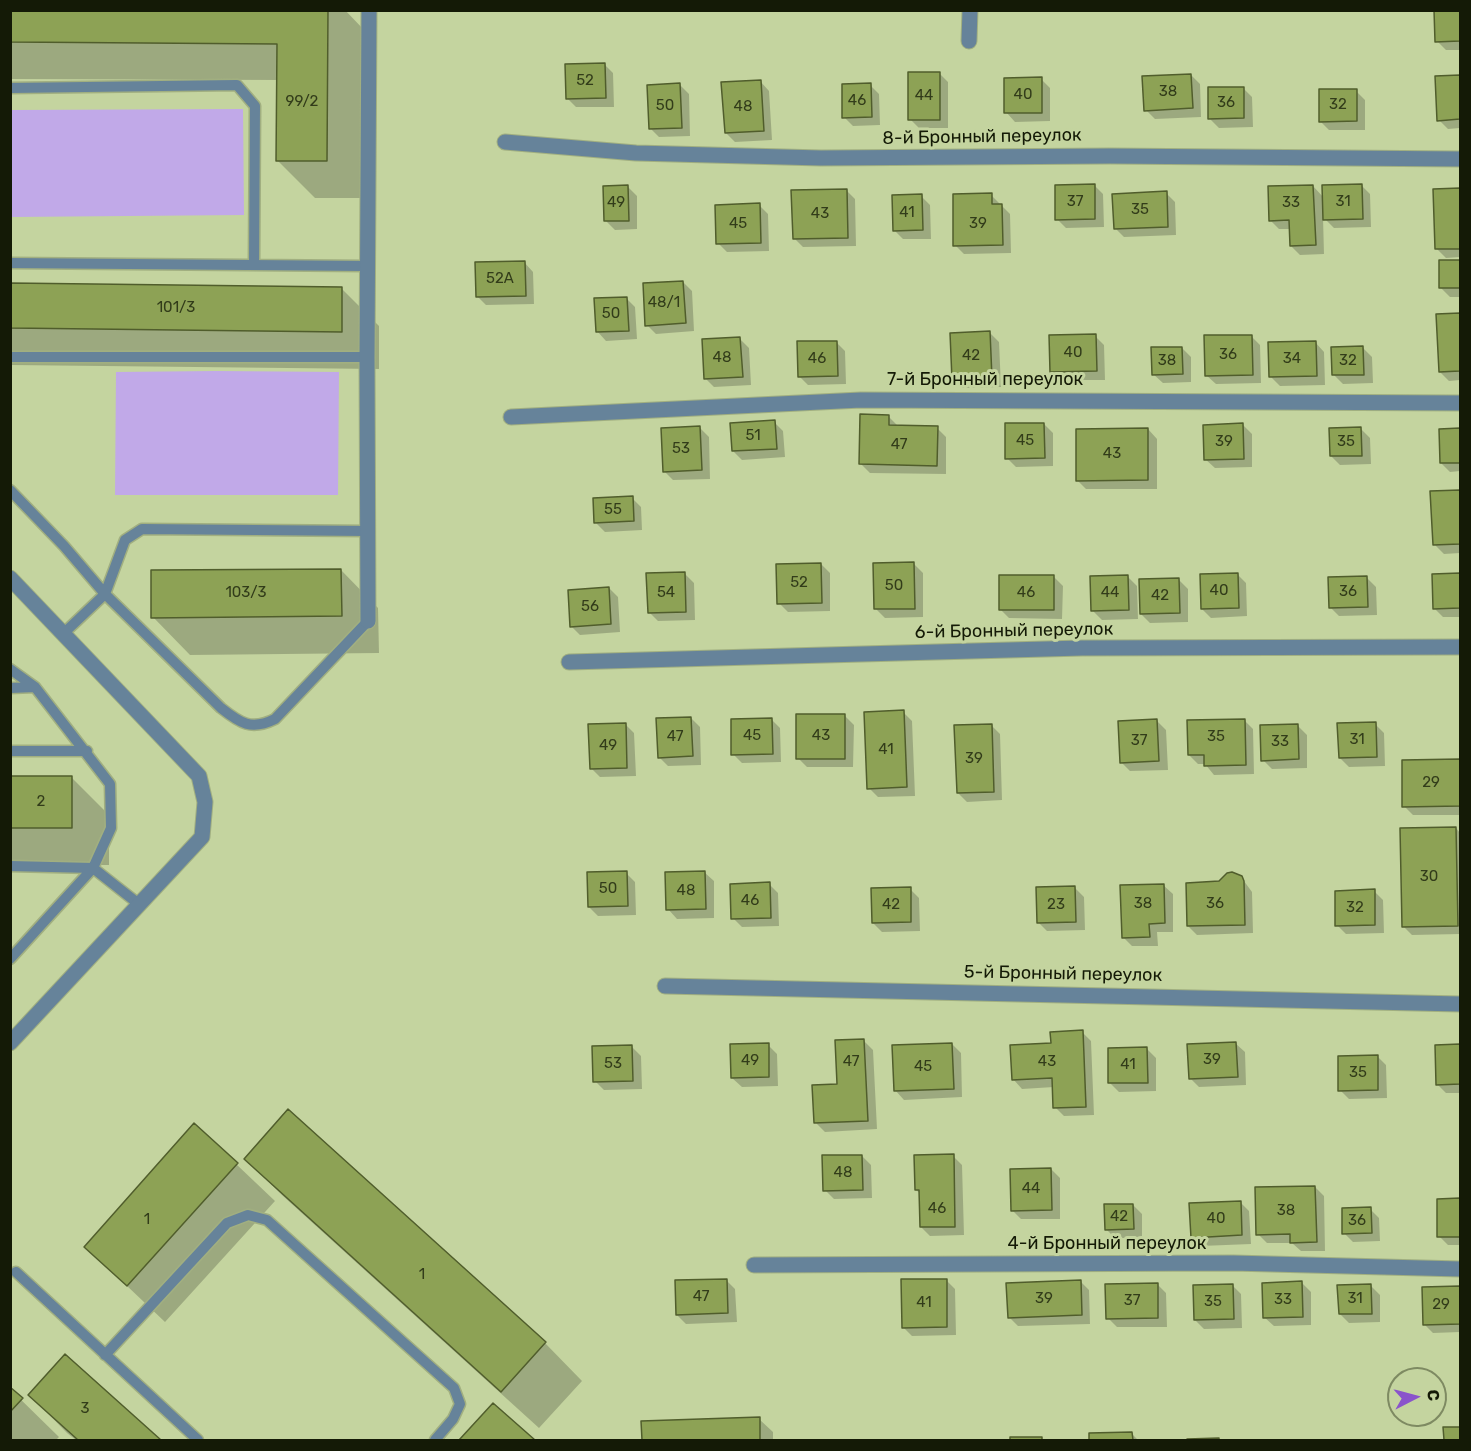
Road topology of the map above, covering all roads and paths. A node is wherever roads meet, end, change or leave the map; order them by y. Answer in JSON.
{"nodes":[{"id":1,"x":369,"y":10,"type":"edge"},
{"id":2,"x":970,"y":10,"type":"edge"},
{"id":3,"x":969,"y":41,"type":"dead end"},
{"id":4,"x":10,"y":88,"type":"edge"},
{"id":5,"x":505,"y":142,"type":"dead end"},
{"id":6,"x":1461,"y":159,"type":"edge"},
{"id":7,"x":10,"y":263,"type":"edge"},
{"id":8,"x":254,"y":265,"type":"junction"},
{"id":9,"x":367,"y":266,"type":"junction"},
{"id":10,"x":10,"y":357,"type":"edge"},
{"id":11,"x":367,"y":357,"type":"junction"},
{"id":12,"x":1461,"y":403,"type":"edge"},
{"id":13,"x":511,"y":417,"type":"dead end"},
{"id":14,"x":10,"y":490,"type":"edge"},
{"id":15,"x":368,"y":531,"type":"junction"},
{"id":16,"x":10,"y":578,"type":"edge"},
{"id":17,"x":105,"y":594,"type":"junction"},
{"id":18,"x":368,"y":621,"type":"joint"},
{"id":19,"x":64,"y":633,"type":"junction"},
{"id":20,"x":1461,"y":647,"type":"edge"},
{"id":21,"x":569,"y":662,"type":"dead end"},
{"id":22,"x":10,"y":669,"type":"edge"},
{"id":23,"x":35,"y":687,"type":"junction"},
{"id":24,"x":10,"y":688,"type":"edge"},
{"id":25,"x":10,"y":751,"type":"edge"},
{"id":26,"x":87,"y":751,"type":"junction"},
{"id":27,"x":10,"y":866,"type":"edge"},
{"id":28,"x":93,"y":868,"type":"junction"},
{"id":29,"x":140,"y":905,"type":"junction"},
{"id":30,"x":10,"y":959,"type":"edge"},
{"id":31,"x":665,"y":986,"type":"dead end"},
{"id":32,"x":1461,"y":1004,"type":"edge"},
{"id":33,"x":10,"y":1043,"type":"edge"},
{"id":34,"x":754,"y":1265,"type":"dead end"},
{"id":35,"x":1461,"y":1269,"type":"edge"},
{"id":36,"x":16,"y":1272,"type":"dead end"},
{"id":37,"x":105,"y":1355,"type":"junction"},
{"id":38,"x":198,"y":1440,"type":"edge"},
{"id":39,"x":435,"y":1440,"type":"edge"}],
"edges":[{"from":1,"to":9,"type":"street"},
{"from":2,"to":3,"type":"street"},
{"from":4,"to":8,"type":"lane"},
{"from":5,"to":6,"type":"street","name":"8-й Бронный переулок"},
{"from":7,"to":8,"type":"lane"},
{"from":8,"to":9,"type":"lane"},
{"from":9,"to":11,"type":"street"},
{"from":10,"to":11,"type":"lane"},
{"from":11,"to":15,"type":"street"},
{"from":12,"to":13,"type":"street","name":"7-й Бронный переулок"},
{"from":14,"to":17,"type":"lane"},
{"from":15,"to":17,"type":"lane"},
{"from":15,"to":18,"type":"street"},
{"from":16,"to":19,"type":"street"},
{"from":17,"to":18,"type":"lane"},
{"from":17,"to":19,"type":"lane"},
{"from":19,"to":29,"type":"street"},
{"from":20,"to":21,"type":"street","name":"6-й Бронный переулок"},
{"from":22,"to":23,"type":"lane"},
{"from":23,"to":24,"type":"lane"},
{"from":23,"to":26,"type":"lane"},
{"from":25,"to":26,"type":"lane"},
{"from":26,"to":28,"type":"lane"},
{"from":27,"to":28,"type":"lane"},
{"from":28,"to":29,"type":"lane"},
{"from":28,"to":30,"type":"lane"},
{"from":29,"to":33,"type":"street"},
{"from":31,"to":32,"type":"street","name":"5-й Бронный переулок"},
{"from":34,"to":35,"type":"street","name":"4-й Бронный переулок"},
{"from":36,"to":37,"type":"lane"},
{"from":37,"to":38,"type":"lane"},
{"from":37,"to":39,"type":"lane"}]}
